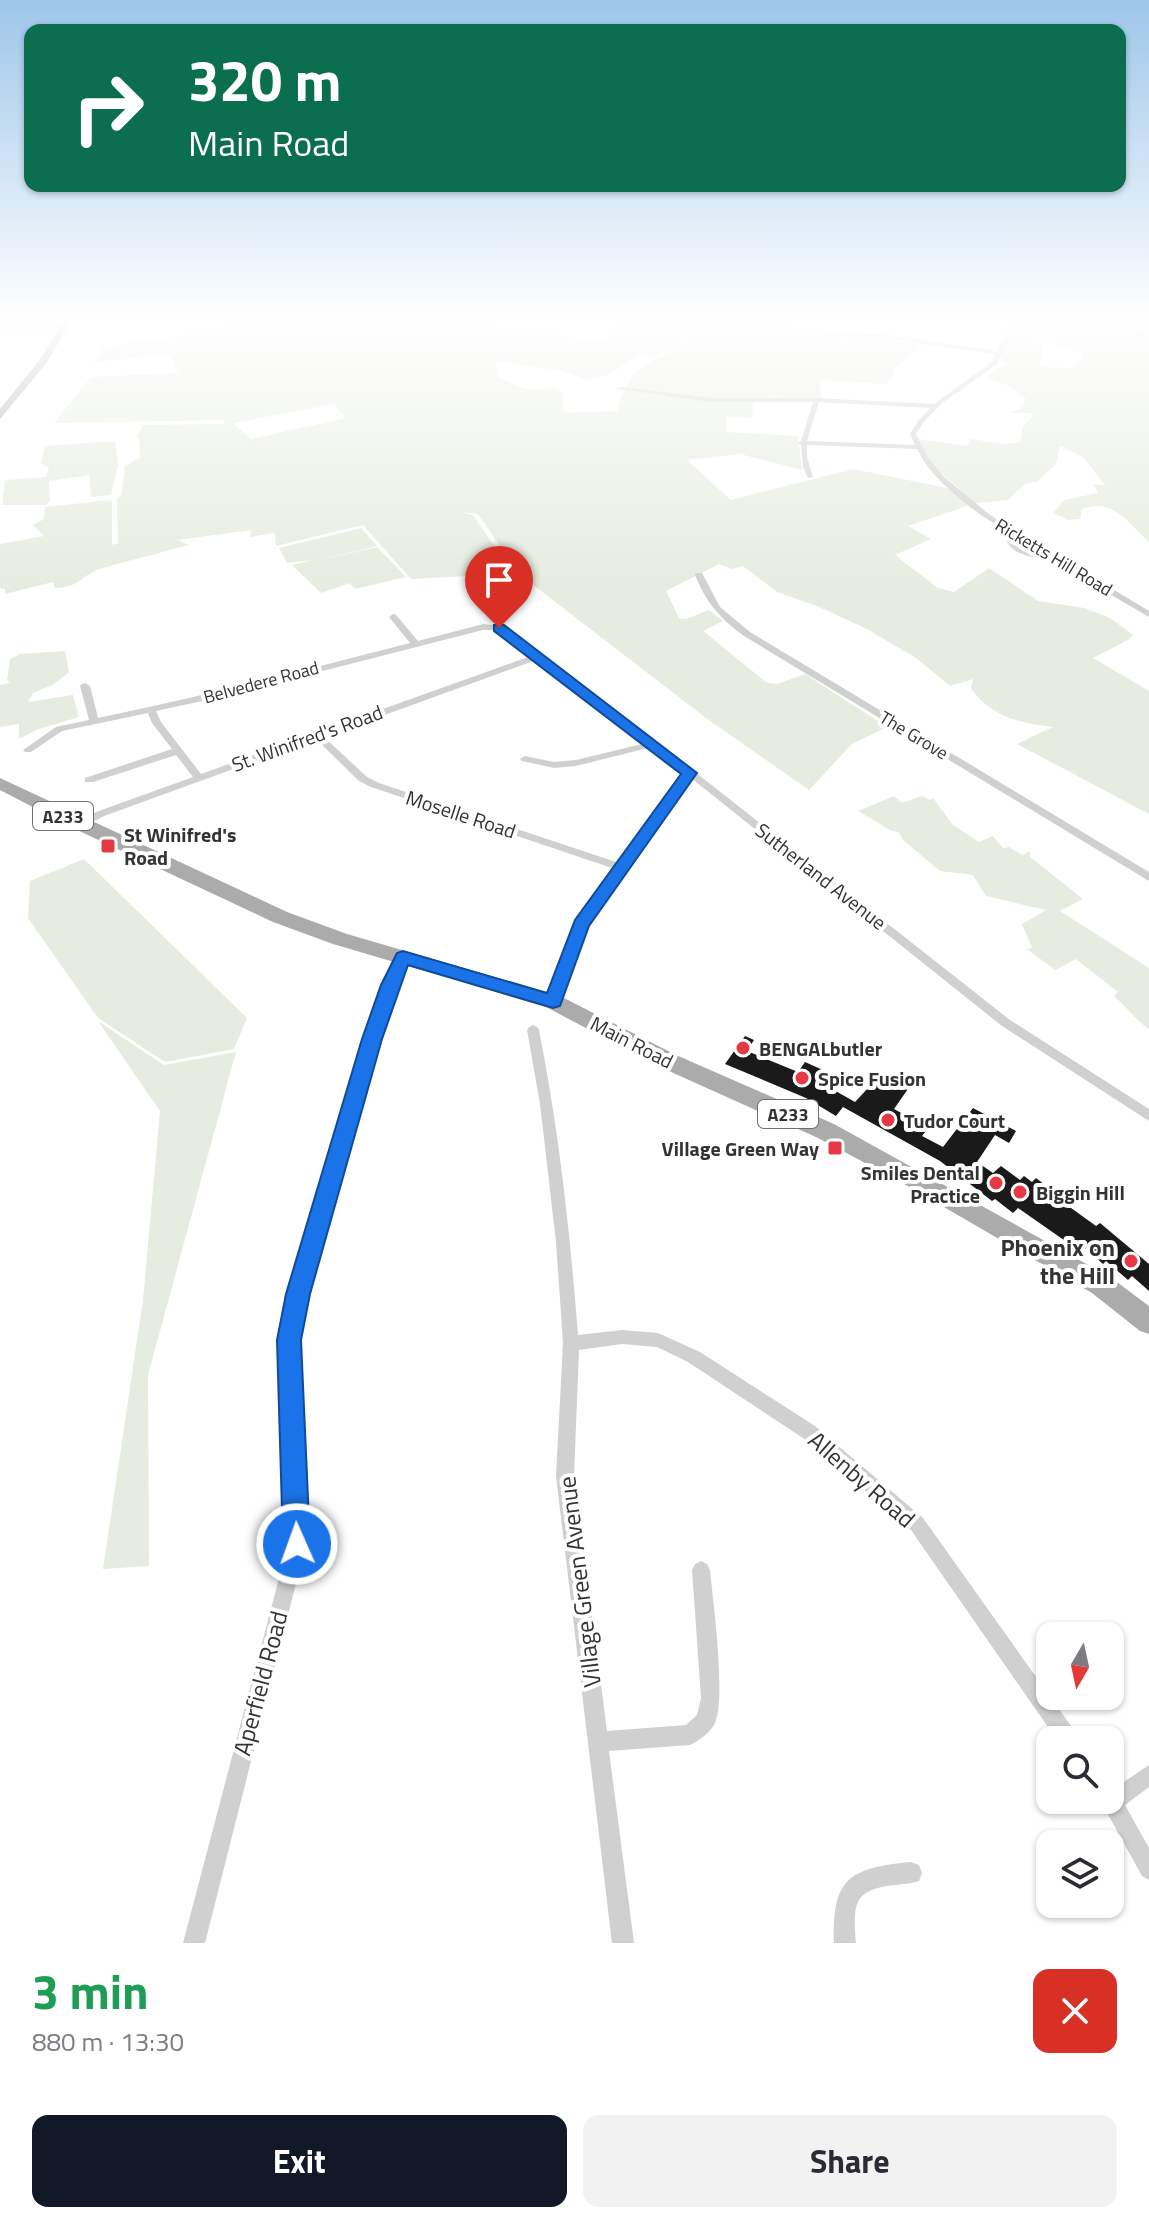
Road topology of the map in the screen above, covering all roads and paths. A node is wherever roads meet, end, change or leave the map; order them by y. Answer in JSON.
{"nodes":[{"id":1,"x":813,"y":410,"type":"edge"},
{"id":2,"x":931,"y":410,"type":"edge"},
{"id":3,"x":801,"y":443,"type":"junction"},
{"id":4,"x":917,"y":447,"type":"junction"},
{"id":5,"x":810,"y":477,"type":"dead end"},
{"id":6,"x":699,"y":575,"type":"dead end"},
{"id":7,"x":1149,"y":614,"type":"edge"},
{"id":8,"x":393,"y":617,"type":"dead end"},
{"id":9,"x":499,"y":628,"type":"joint"},
{"id":10,"x":415,"y":643,"type":"junction"},
{"id":11,"x":536,"y":657,"type":"junction"},
{"id":12,"x":85,"y":686,"type":"dead end"},
{"id":13,"x":150,"y":708,"type":"junction"},
{"id":14,"x":94,"y":720,"type":"junction"},
{"id":15,"x":317,"y":735,"type":"junction"},
{"id":16,"x":654,"y":744,"type":"junction"},
{"id":17,"x":28,"y":750,"type":"dead end"},
{"id":18,"x":177,"y":751,"type":"junction"},
{"id":19,"x":525,"y":759,"type":"dead end"},
{"id":20,"x":689,"y":773,"type":"junction"},
{"id":21,"x":199,"y":778,"type":"junction"},
{"id":22,"x":89,"y":780,"type":"dead end"},
{"id":23,"x":0,"y":783,"type":"edge"},
{"id":24,"x":81,"y":825,"type":"junction"},
{"id":25,"x":621,"y":867,"type":"junction"},
{"id":26,"x":1149,"y":877,"type":"edge"},
{"id":27,"x":403,"y":957,"type":"junction"},
{"id":28,"x":553,"y":1001,"type":"junction"},
{"id":29,"x":533,"y":1030,"type":"dead end"},
{"id":30,"x":1149,"y":1116,"type":"edge"},
{"id":31,"x":1149,"y":1322,"type":"edge"},
{"id":32,"x":571,"y":1343,"type":"junction"},
{"id":33,"x":701,"y":1570,"type":"dead end"},
{"id":34,"x":1059,"y":1726,"type":"edge"},
{"id":35,"x":599,"y":1742,"type":"junction"},
{"id":36,"x":1149,"y":1775,"type":"edge"},
{"id":37,"x":1124,"y":1791,"type":"edge"},
{"id":38,"x":1119,"y":1814,"type":"edge"},
{"id":39,"x":1149,"y":1869,"type":"edge"},
{"id":40,"x":911,"y":1873,"type":"dead end"},
{"id":41,"x":194,"y":1943,"type":"edge"},
{"id":42,"x":623,"y":1943,"type":"edge"},
{"id":43,"x":845,"y":1943,"type":"edge"}],
"edges":[{"from":1,"to":3,"type":"street"},
{"from":2,"to":4,"type":"street"},
{"from":3,"to":4,"type":"street"},
{"from":3,"to":5,"type":"street"},
{"from":4,"to":7,"type":"street","name":"Ricketts Hill Road"},
{"from":6,"to":26,"type":"street","name":"The Grove"},
{"from":8,"to":10,"type":"street"},
{"from":9,"to":10,"type":"street","name":"Belvedere Road"},
{"from":9,"to":11,"type":"street","name":"Sutherland Avenue"},
{"from":10,"to":13,"type":"street","name":"Belvedere Road"},
{"from":11,"to":15,"type":"street","name":"St. Winifred's Road"},
{"from":11,"to":16,"type":"street","name":"Sutherland Avenue"},
{"from":12,"to":14,"type":"street"},
{"from":13,"to":14,"type":"street","name":"Belvedere Road"},
{"from":13,"to":18,"type":"street"},
{"from":14,"to":17,"type":"street","name":"Belvedere Road"},
{"from":15,"to":21,"type":"street","name":"St. Winifred's Road"},
{"from":15,"to":25,"type":"street","name":"Moselle Road"},
{"from":16,"to":19,"type":"street"},
{"from":16,"to":20,"type":"street","name":"Sutherland Avenue"},
{"from":18,"to":21,"type":"street"},
{"from":18,"to":22,"type":"street"},
{"from":20,"to":25,"type":"street"},
{"from":20,"to":30,"type":"street","name":"Sutherland Avenue"},
{"from":21,"to":24,"type":"street","name":"St. Winifred's Road"},
{"from":23,"to":24,"type":"main road","name":"Main Road","number":"A233"},
{"from":24,"to":27,"type":"main road","name":"Main Road","number":"A233"},
{"from":25,"to":28,"type":"street"},
{"from":27,"to":28,"type":"main road","name":"Main Road","number":"A233"},
{"from":27,"to":41,"type":"street","name":"Aperfield Road"},
{"from":28,"to":31,"type":"main road","name":"Main Road","number":"A233"},
{"from":29,"to":32,"type":"street","name":"Village Green Avenue"},
{"from":32,"to":34,"type":"street","name":"Allenby Road"},
{"from":32,"to":35,"type":"street","name":"Village Green Avenue"},
{"from":33,"to":35,"type":"street"},
{"from":35,"to":42,"type":"street","name":"Village Green Avenue"},
{"from":36,"to":37,"type":"street"},
{"from":38,"to":39,"type":"street"},
{"from":40,"to":43,"type":"street"}]}
